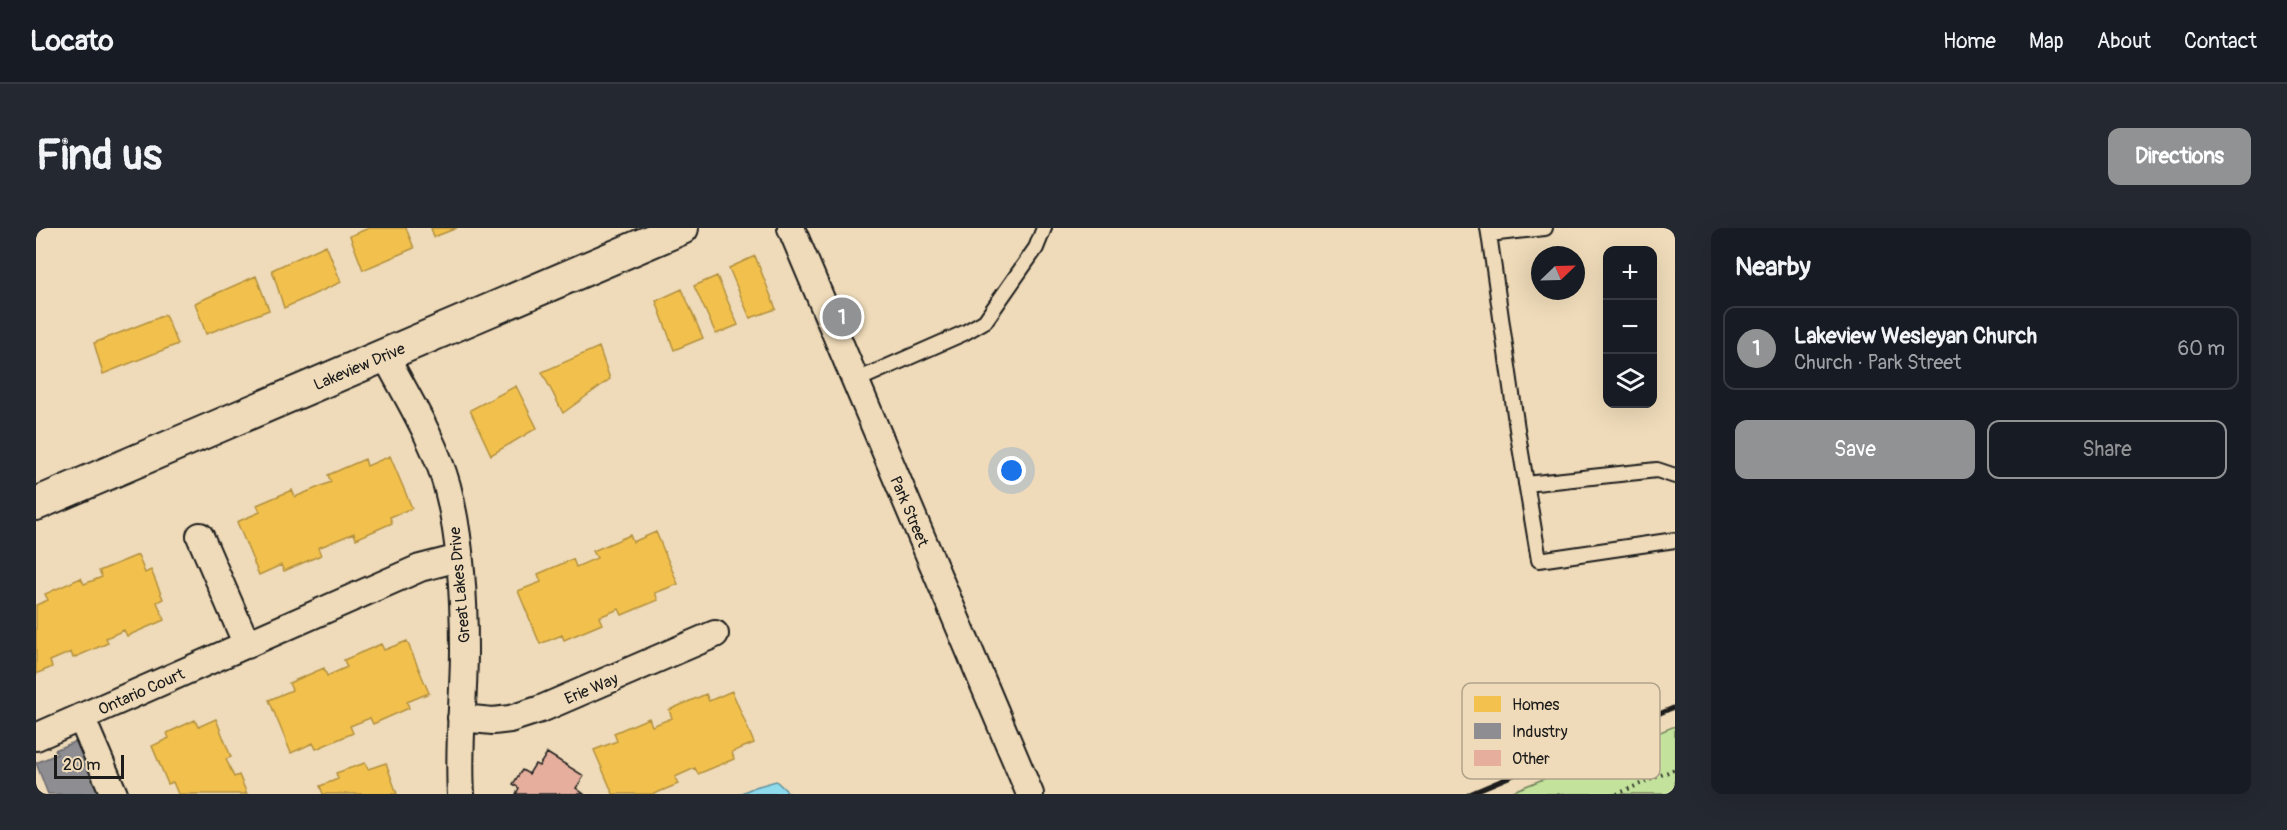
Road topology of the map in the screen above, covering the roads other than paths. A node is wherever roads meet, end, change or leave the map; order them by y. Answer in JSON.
{"nodes":[{"id":1,"x":682,"y":228,"type":"edge"},
{"id":2,"x":791,"y":228,"type":"edge"},
{"id":3,"x":1044,"y":228,"type":"edge"},
{"id":4,"x":1545,"y":228,"type":"edge"},
{"id":5,"x":1488,"y":231,"type":"edge"},
{"id":6,"x":385,"y":355,"type":"junction"},
{"id":7,"x":855,"y":381,"type":"junction"},
{"id":8,"x":1675,"y":476,"type":"edge"},
{"id":9,"x":1526,"y":484,"type":"junction"},
{"id":10,"x":36,"y":504,"type":"edge"},
{"id":11,"x":200,"y":536,"type":"dead end"},
{"id":12,"x":1675,"y":540,"type":"edge"},
{"id":13,"x":459,"y":558,"type":"junction"},
{"id":14,"x":715,"y":634,"type":"dead end"},
{"id":15,"x":247,"y":645,"type":"junction"},
{"id":16,"x":81,"y":717,"type":"junction"},
{"id":17,"x":461,"y":718,"type":"junction"},
{"id":18,"x":36,"y":737,"type":"edge"},
{"id":19,"x":114,"y":794,"type":"edge"},
{"id":20,"x":461,"y":794,"type":"edge"},
{"id":21,"x":1030,"y":794,"type":"edge"}],
"edges":[{"from":1,"to":6,"type":"street","name":"Lakeview Drive"},
{"from":2,"to":7,"type":"street","name":"Park Street"},
{"from":3,"to":7,"type":"lane"},
{"from":4,"to":5,"type":"lane"},
{"from":5,"to":9,"type":"lane"},
{"from":6,"to":10,"type":"street","name":"Lakeview Drive"},
{"from":6,"to":13,"type":"street","name":"Great Lakes Drive"},
{"from":7,"to":21,"type":"street","name":"Park Street"},
{"from":8,"to":9,"type":"lane"},
{"from":9,"to":12,"type":"lane"},
{"from":11,"to":15,"type":"street"},
{"from":13,"to":15,"type":"street","name":"Ontario Court"},
{"from":13,"to":17,"type":"street","name":"Great Lakes Drive"},
{"from":14,"to":17,"type":"street","name":"Erie Way"},
{"from":15,"to":16,"type":"street","name":"Ontario Court"},
{"from":16,"to":18,"type":"street","name":"Ontario Court"},
{"from":16,"to":19,"type":"street"},
{"from":17,"to":20,"type":"street","name":"Great Lakes Drive"}]}
